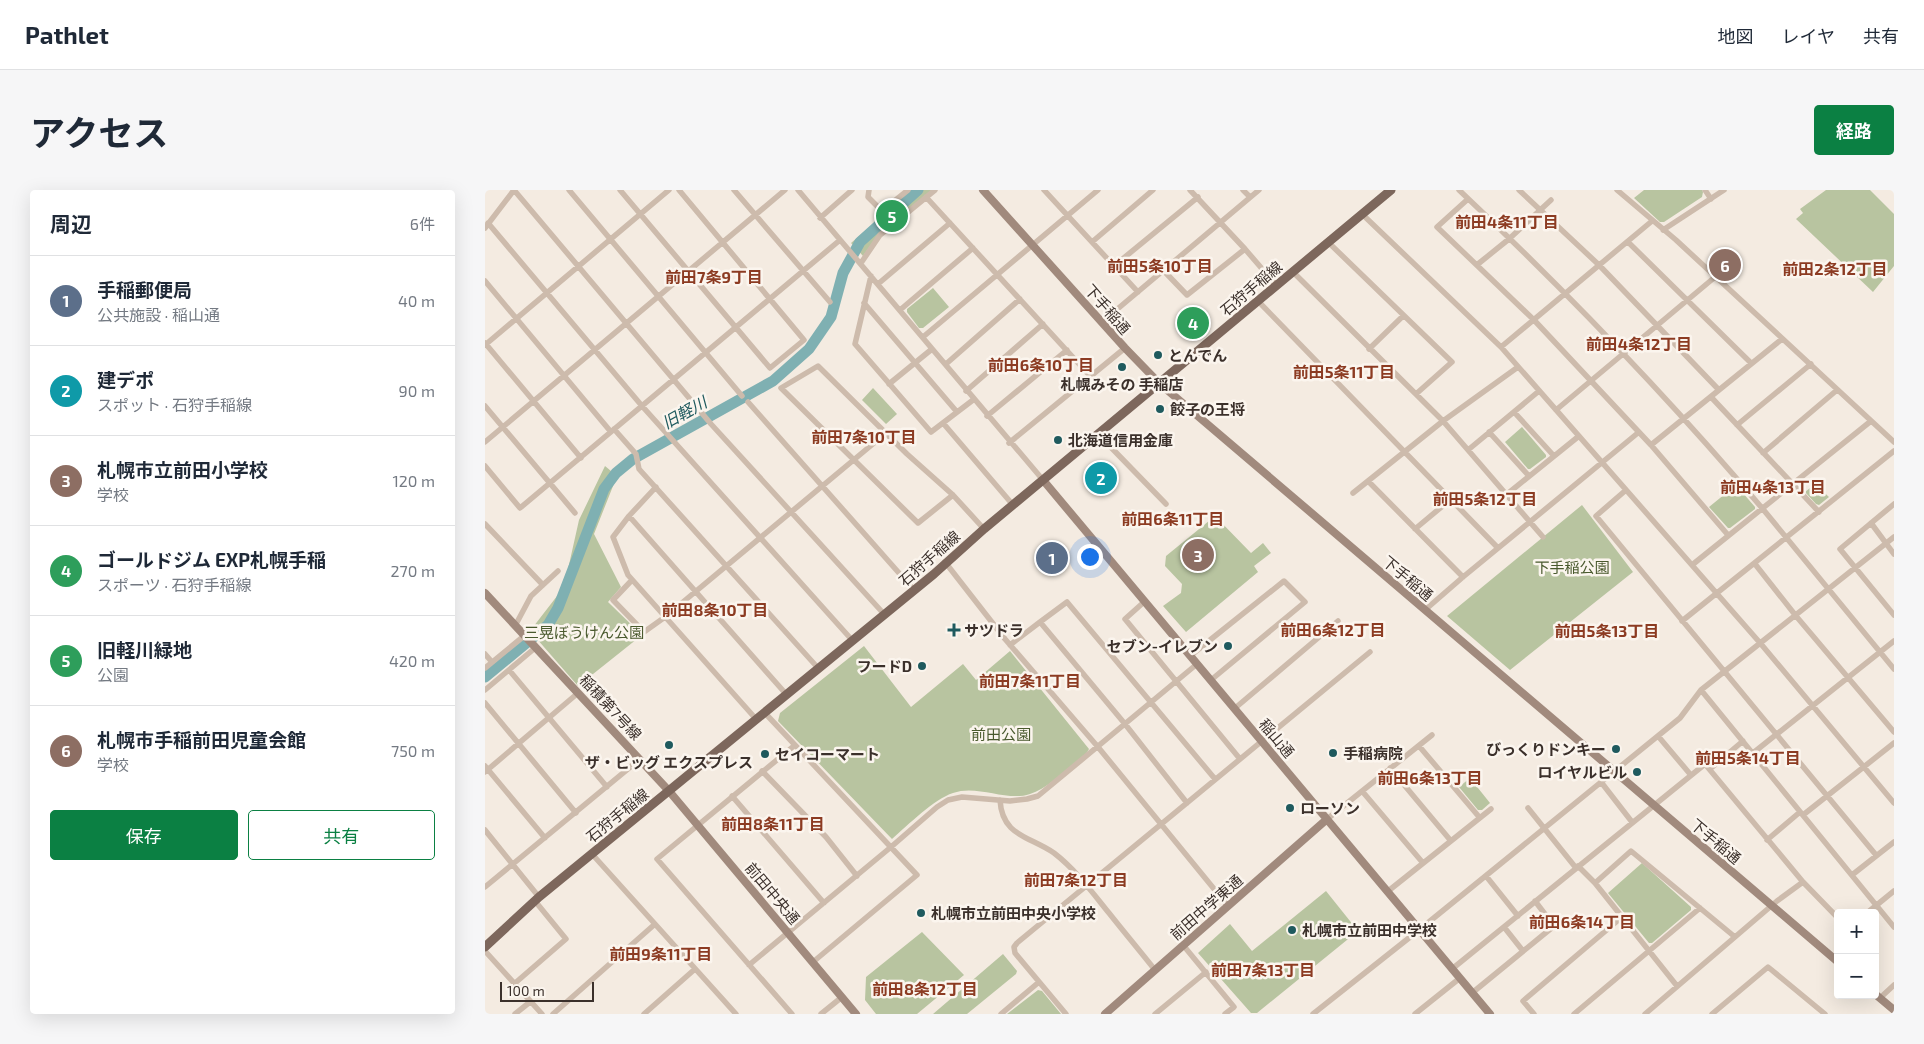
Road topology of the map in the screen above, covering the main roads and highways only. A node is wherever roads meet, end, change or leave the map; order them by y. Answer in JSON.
{"nodes":[{"id":1,"x":1391,"y":190,"type":"edge"},
{"id":2,"x":485,"y":947,"type":"edge"}],
"edges":[{"from":1,"to":2,"type":"main road","name":"石狩手稲線"}]}
